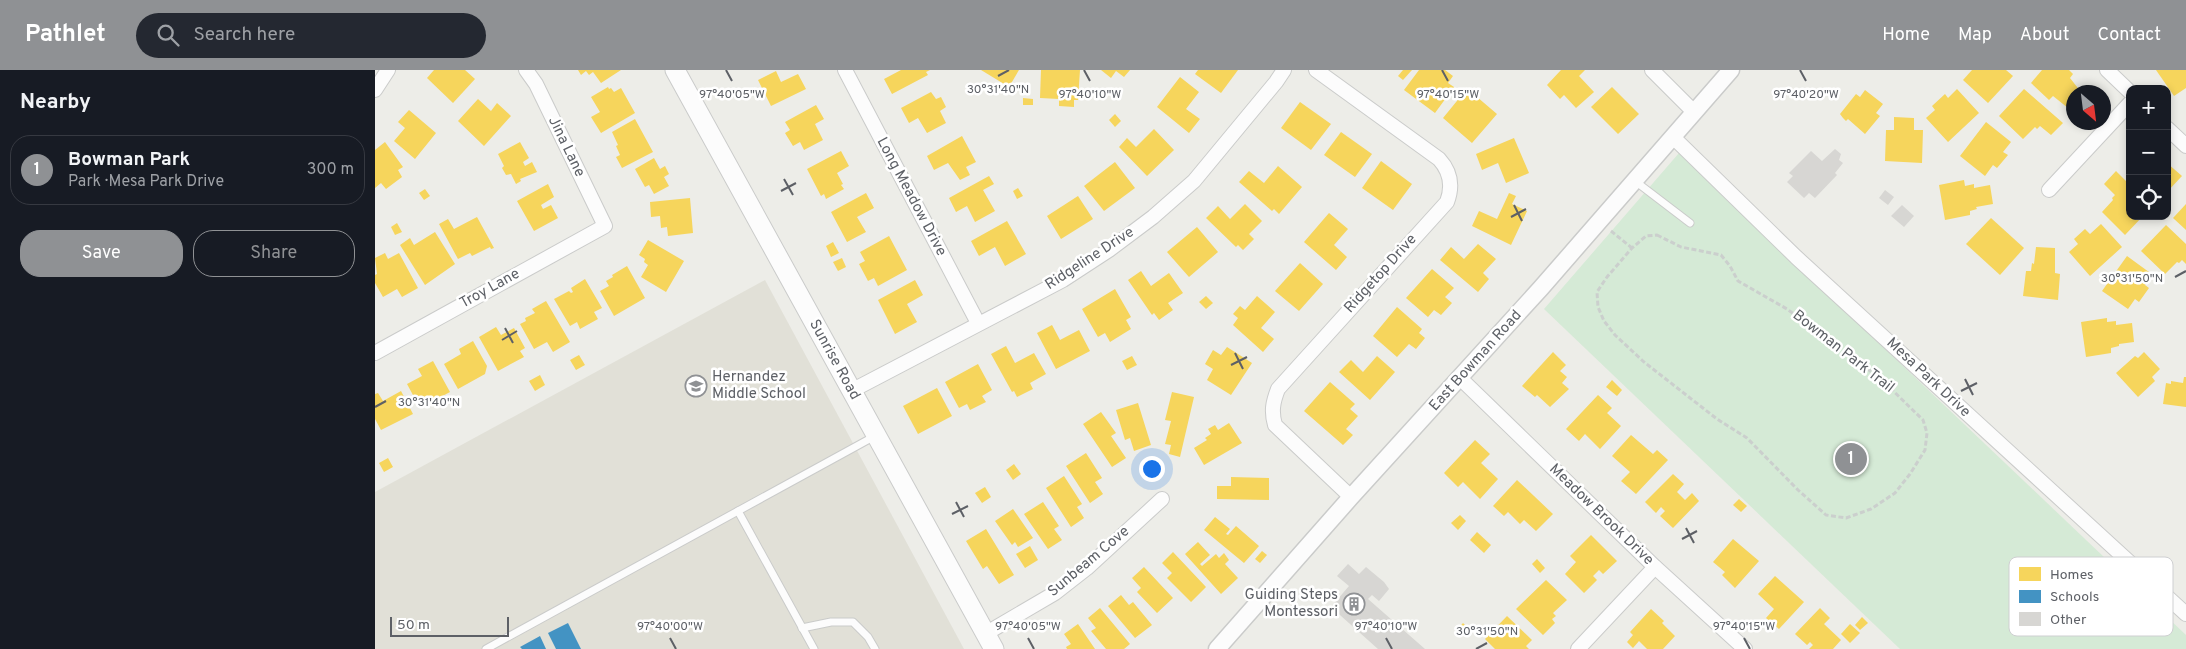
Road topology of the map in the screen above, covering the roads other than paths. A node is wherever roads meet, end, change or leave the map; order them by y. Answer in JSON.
{"nodes":[{"id":1,"x":388,"y":70,"type":"edge"},
{"id":2,"x":526,"y":70,"type":"edge"},
{"id":3,"x":675,"y":70,"type":"edge"},
{"id":4,"x":845,"y":70,"type":"edge"},
{"id":5,"x":1284,"y":70,"type":"edge"},
{"id":6,"x":1316,"y":70,"type":"edge"},
{"id":7,"x":1652,"y":70,"type":"edge"},
{"id":8,"x":1731,"y":70,"type":"edge"},
{"id":9,"x":2113,"y":72,"type":"edge"},
{"id":10,"x":2126,"y":87,"type":"edge"},
{"id":11,"x":375,"y":90,"type":"edge"},
{"id":12,"x":2126,"y":107,"type":"edge"},
{"id":13,"x":1694,"y":112,"type":"junction"},
{"id":14,"x":2169,"y":130,"type":"edge"},
{"id":15,"x":1673,"y":137,"type":"junction"},
{"id":16,"x":2186,"y":146,"type":"edge"},
{"id":17,"x":1635,"y":181,"type":"junction"},
{"id":18,"x":2049,"y":190,"type":"dead end"},
{"id":19,"x":1690,"y":223,"type":"dead end"},
{"id":20,"x":605,"y":226,"type":"joint"},
{"id":21,"x":978,"y":323,"type":"junction"},
{"id":22,"x":375,"y":353,"type":"edge"},
{"id":23,"x":1460,"y":378,"type":"junction"},
{"id":24,"x":851,"y":391,"type":"junction"},
{"id":25,"x":875,"y":436,"type":"junction"},
{"id":26,"x":1351,"y":497,"type":"junction"},
{"id":27,"x":1161,"y":499,"type":"dead end"},
{"id":28,"x":738,"y":511,"type":"junction"},
{"id":29,"x":2124,"y":557,"type":"edge"},
{"id":30,"x":1655,"y":567,"type":"junction"},
{"id":31,"x":2173,"y":602,"type":"edge"},
{"id":32,"x":2186,"y":614,"type":"edge"},
{"id":33,"x":802,"y":628,"type":"junction"},
{"id":34,"x":989,"y":642,"type":"edge"},
{"id":35,"x":485,"y":649,"type":"edge"},
{"id":36,"x":814,"y":649,"type":"edge"},
{"id":37,"x":875,"y":649,"type":"edge"},
{"id":38,"x":1217,"y":649,"type":"edge"},
{"id":39,"x":1579,"y":649,"type":"edge"},
{"id":40,"x":1745,"y":649,"type":"edge"}],
"edges":[{"from":1,"to":11,"type":"street"},
{"from":2,"to":20,"type":"street","name":"Jina Lane"},
{"from":3,"to":24,"type":"main road","name":"Sunrise Road"},
{"from":4,"to":21,"type":"street","name":"Long Meadow Drive"},
{"from":5,"to":21,"type":"street","name":"Ridgeline Drive"},
{"from":6,"to":26,"type":"street","name":"Ridgetop Drive"},
{"from":7,"to":13,"type":"street"},
{"from":8,"to":13,"type":"street","name":"East Bowman Road"},
{"from":9,"to":10,"type":"street"},
{"from":12,"to":18,"type":"street"},
{"from":13,"to":15,"type":"street","name":"East Bowman Road"},
{"from":14,"to":16,"type":"street"},
{"from":15,"to":17,"type":"street","name":"East Bowman Road"},
{"from":15,"to":29,"type":"street","name":"Mesa Park Drive"},
{"from":17,"to":19,"type":"lane"},
{"from":17,"to":23,"type":"street","name":"East Bowman Road"},
{"from":20,"to":22,"type":"street","name":"Troy Lane"},
{"from":21,"to":24,"type":"street","name":"Ridgeline Drive"},
{"from":23,"to":26,"type":"street","name":"East Bowman Road"},
{"from":23,"to":30,"type":"street","name":"Meadow Brook Drive"},
{"from":24,"to":25,"type":"main road","name":"Sunrise Road"},
{"from":25,"to":28,"type":"lane"},
{"from":25,"to":34,"type":"main road","name":"Sunrise Road"},
{"from":26,"to":38,"type":"street","name":"East Bowman Road"},
{"from":27,"to":34,"type":"street","name":"Sunbeam Cove"},
{"from":28,"to":33,"type":"lane"},
{"from":28,"to":35,"type":"lane"},
{"from":30,"to":39,"type":"street"},
{"from":30,"to":40,"type":"street","name":"Meadow Brook Drive"},
{"from":31,"to":32,"type":"street","name":"Mesa Park Drive"},
{"from":33,"to":36,"type":"lane"},
{"from":33,"to":37,"type":"lane"}]}
